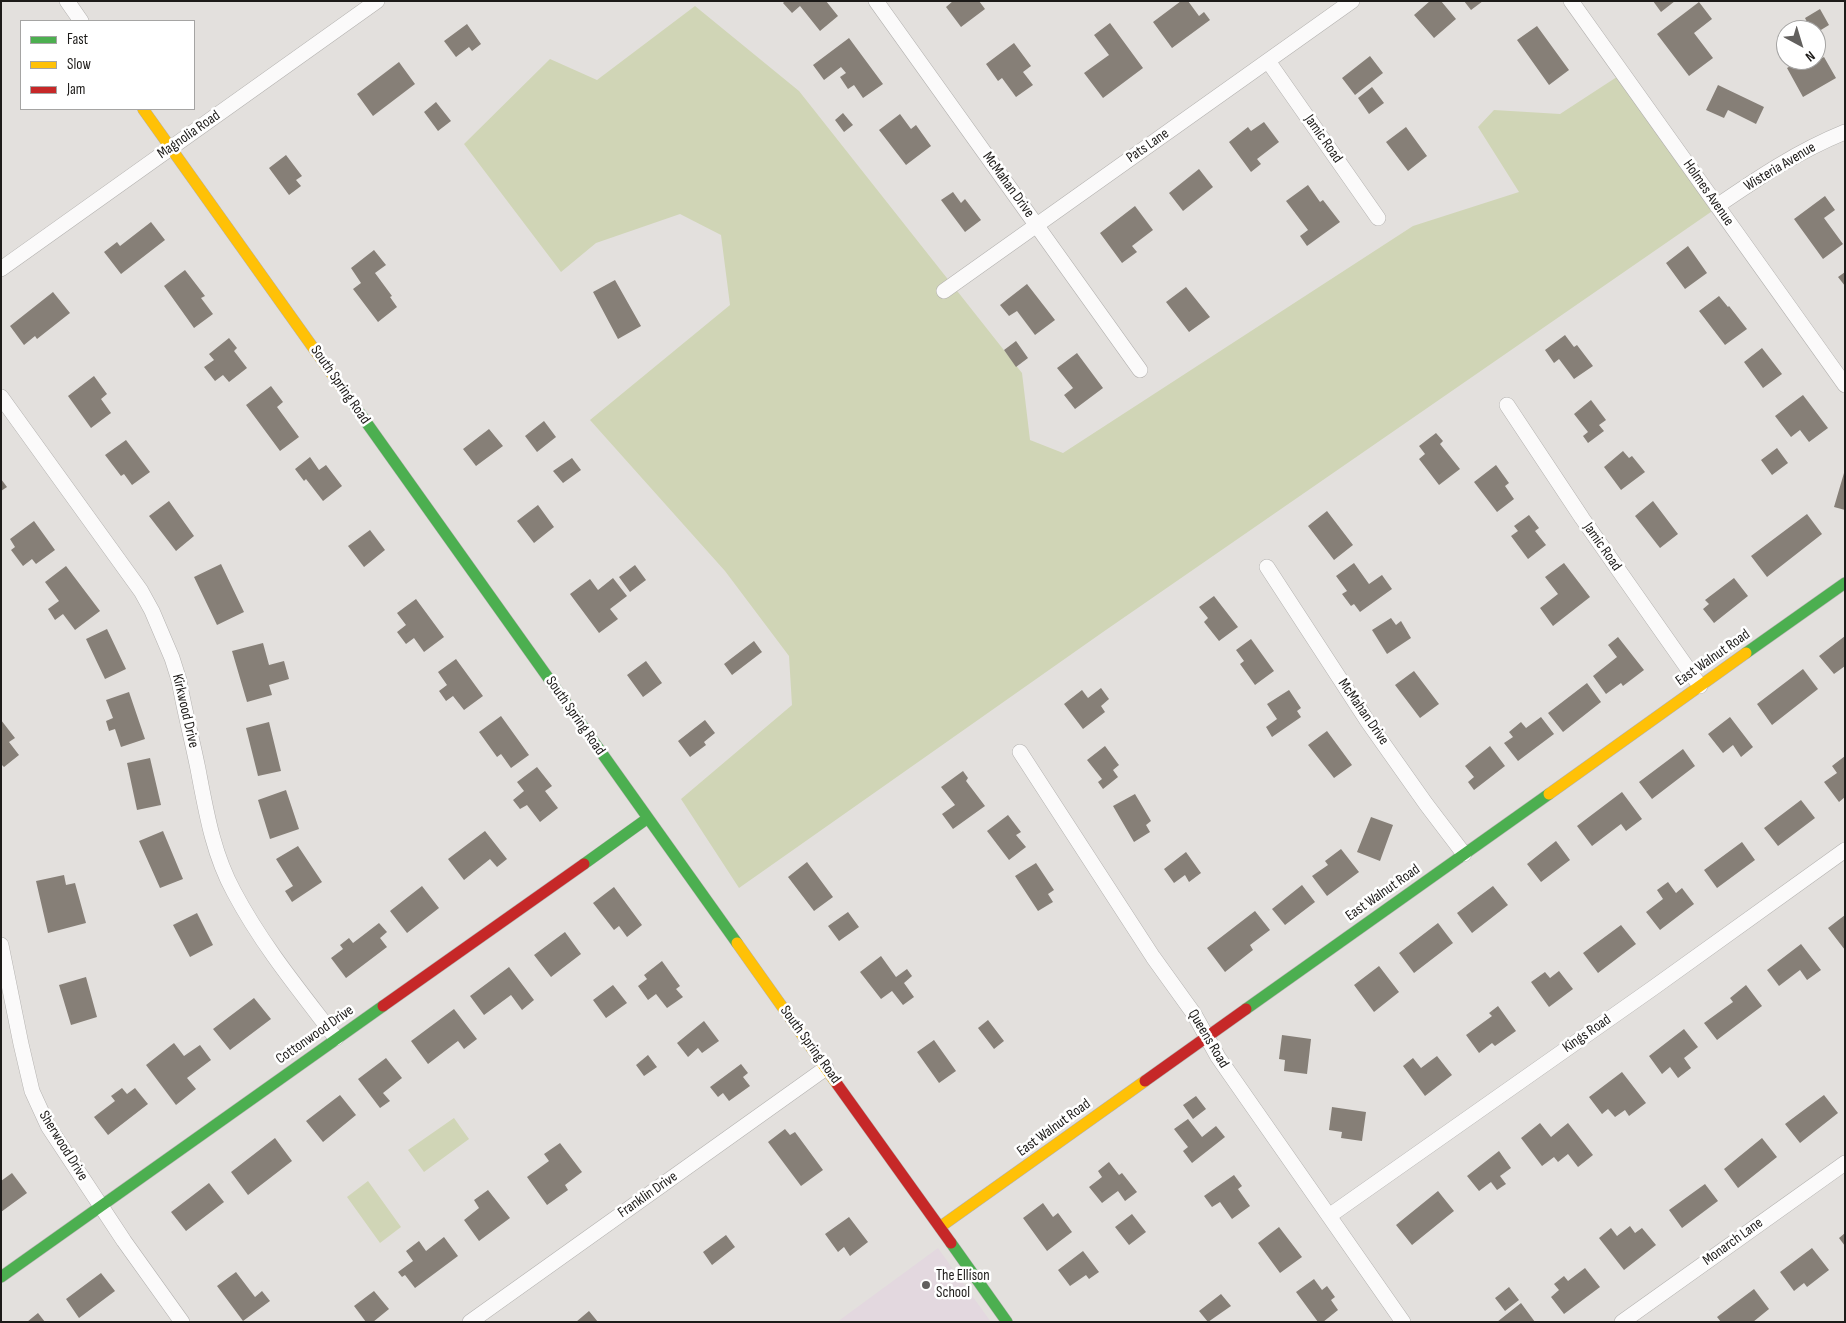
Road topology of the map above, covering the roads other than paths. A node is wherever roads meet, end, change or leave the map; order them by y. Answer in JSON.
{"nodes":[{"id":1,"x":67,"y":1,"type":"edge"},
{"id":2,"x":376,"y":1,"type":"edge"},
{"id":3,"x":876,"y":1,"type":"edge"},
{"id":4,"x":1352,"y":1,"type":"edge"},
{"id":5,"x":1571,"y":1,"type":"edge"},
{"id":6,"x":80,"y":20,"type":"edge"},
{"id":7,"x":1268,"y":61,"type":"junction"},
{"id":8,"x":145,"y":110,"type":"edge"},
{"id":9,"x":1845,"y":132,"type":"edge"},
{"id":10,"x":171,"y":148,"type":"junction"},
{"id":11,"x":1717,"y":206,"type":"junction"},
{"id":12,"x":1378,"y":218,"type":"dead end"},
{"id":13,"x":1037,"y":225,"type":"junction"},
{"id":14,"x":1,"y":268,"type":"edge"},
{"id":15,"x":944,"y":291,"type":"dead end"},
{"id":16,"x":1140,"y":370,"type":"dead end"},
{"id":17,"x":1845,"y":385,"type":"edge"},
{"id":18,"x":1,"y":397,"type":"edge"},
{"id":19,"x":1507,"y":405,"type":"dead end"},
{"id":20,"x":1267,"y":567,"type":"dead end"},
{"id":21,"x":1845,"y":583,"type":"edge"},
{"id":22,"x":1700,"y":686,"type":"junction"},
{"id":23,"x":1020,"y":752,"type":"dead end"},
{"id":24,"x":648,"y":818,"type":"junction"},
{"id":25,"x":1845,"y":850,"type":"edge"},
{"id":26,"x":1464,"y":854,"type":"junction"},
{"id":27,"x":1,"y":945,"type":"edge"},
{"id":28,"x":1206,"y":1037,"type":"junction"},
{"id":29,"x":336,"y":1038,"type":"junction"},
{"id":30,"x":826,"y":1068,"type":"junction"},
{"id":31,"x":1845,"y":1163,"type":"edge"},
{"id":32,"x":101,"y":1206,"type":"junction"},
{"id":33,"x":1329,"y":1216,"type":"junction"},
{"id":34,"x":940,"y":1228,"type":"junction"},
{"id":35,"x":1,"y":1277,"type":"edge"},
{"id":36,"x":182,"y":1322,"type":"edge"},
{"id":37,"x":470,"y":1322,"type":"edge"},
{"id":38,"x":1007,"y":1322,"type":"edge"},
{"id":39,"x":1403,"y":1322,"type":"edge"},
{"id":40,"x":1622,"y":1322,"type":"edge"}],
"edges":[{"from":1,"to":6,"type":"street"},
{"from":2,"to":10,"type":"street","name":"Magnolia Road"},
{"from":3,"to":13,"type":"street","name":"McMahan Drive"},
{"from":4,"to":7,"type":"street","name":"Pats Lane"},
{"from":5,"to":11,"type":"street","name":"Holmes Avenue"},
{"from":7,"to":12,"type":"street","name":"Jamic Road"},
{"from":7,"to":13,"type":"street","name":"Pats Lane"},
{"from":8,"to":10,"type":"street","name":"South Spring Road"},
{"from":9,"to":11,"type":"street","name":"Wisteria Avenue"},
{"from":10,"to":14,"type":"street","name":"Magnolia Road"},
{"from":10,"to":24,"type":"street","name":"South Spring Road"},
{"from":11,"to":17,"type":"street","name":"Holmes Avenue"},
{"from":13,"to":15,"type":"street","name":"Pats Lane"},
{"from":13,"to":16,"type":"street","name":"McMahan Drive"},
{"from":18,"to":29,"type":"street","name":"Kirkwood Drive"},
{"from":19,"to":22,"type":"street","name":"Jamic Road"},
{"from":20,"to":26,"type":"street","name":"McMahan Drive"},
{"from":21,"to":22,"type":"street","name":"East Walnut Road"},
{"from":22,"to":26,"type":"street","name":"East Walnut Road"},
{"from":23,"to":28,"type":"street","name":"Queens Road"},
{"from":24,"to":29,"type":"street","name":"Cottonwood Drive"},
{"from":24,"to":30,"type":"street","name":"South Spring Road"},
{"from":25,"to":33,"type":"street","name":"Kings Road"},
{"from":26,"to":28,"type":"street","name":"East Walnut Road"},
{"from":27,"to":32,"type":"street","name":"Sherwood Drive"},
{"from":28,"to":33,"type":"street","name":"Queens Road"},
{"from":28,"to":34,"type":"street","name":"East Walnut Road"},
{"from":29,"to":32,"type":"street","name":"Cottonwood Drive"},
{"from":30,"to":34,"type":"street","name":"South Spring Road"},
{"from":30,"to":37,"type":"street","name":"Franklin Drive"},
{"from":31,"to":40,"type":"street","name":"Monarch Lane"},
{"from":32,"to":35,"type":"street","name":"Cottonwood Drive"},
{"from":32,"to":36,"type":"street","name":"Sherwood Drive"},
{"from":33,"to":39,"type":"street","name":"Queens Road"},
{"from":34,"to":38,"type":"street","name":"South Spring Road"}]}
